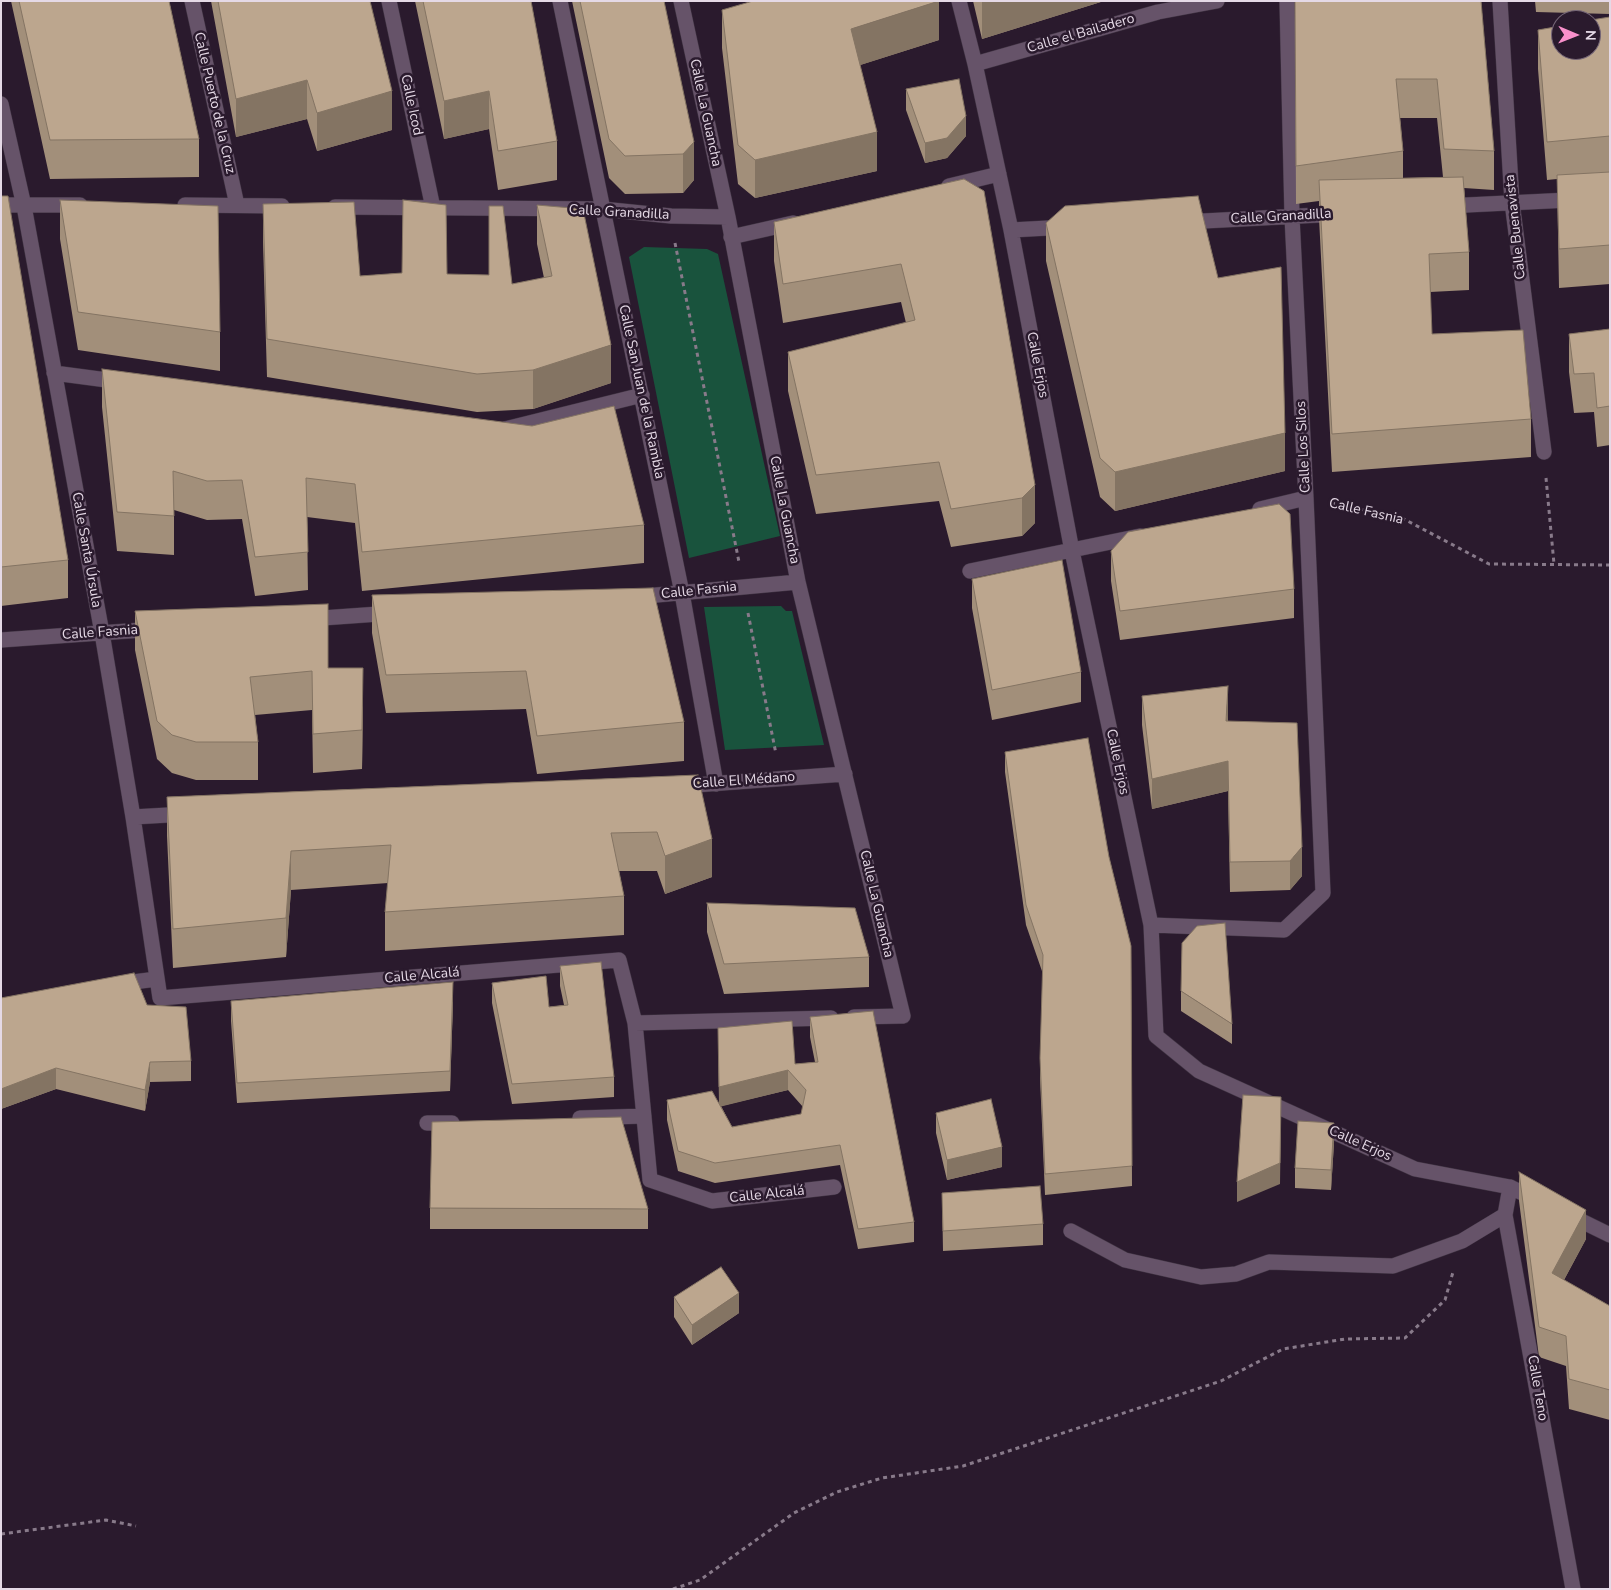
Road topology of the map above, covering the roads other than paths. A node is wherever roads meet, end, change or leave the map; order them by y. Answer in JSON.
{"nodes":[{"id":1,"x":192,"y":1,"type":"edge"},
{"id":2,"x":389,"y":1,"type":"edge"},
{"id":3,"x":560,"y":1,"type":"edge"},
{"id":4,"x":681,"y":1,"type":"edge"},
{"id":5,"x":959,"y":1,"type":"edge"},
{"id":6,"x":1217,"y":1,"type":"edge"},
{"id":7,"x":1287,"y":1,"type":"edge"},
{"id":8,"x":1500,"y":1,"type":"edge"},
{"id":9,"x":1157,"y":7,"type":"edge"},
{"id":10,"x":975,"y":64,"type":"junction"},
{"id":11,"x":1,"y":104,"type":"edge"},
{"id":12,"x":999,"y":174,"type":"junction"},
{"id":13,"x":932,"y":190,"type":"edge"},
{"id":14,"x":1610,"y":198,"type":"edge"},
{"id":15,"x":1512,"y":202,"type":"junction"},
{"id":16,"x":1,"y":205,"type":"edge"},
{"id":17,"x":92,"y":205,"type":"edge"},
{"id":18,"x":169,"y":205,"type":"edge"},
{"id":19,"x":237,"y":205,"type":"junction"},
{"id":20,"x":24,"y":206,"type":"junction"},
{"id":21,"x":296,"y":206,"type":"edge"},
{"id":22,"x":325,"y":207,"type":"edge"},
{"id":23,"x":1435,"y":207,"type":"edge"},
{"id":24,"x":433,"y":208,"type":"junction"},
{"id":25,"x":602,"y":209,"type":"junction"},
{"id":26,"x":1349,"y":213,"type":"edge"},
{"id":27,"x":728,"y":217,"type":"junction"},
{"id":28,"x":1292,"y":217,"type":"junction"},
{"id":29,"x":808,"y":219,"type":"edge"},
{"id":30,"x":1166,"y":222,"type":"edge"},
{"id":31,"x":1079,"y":226,"type":"edge"},
{"id":32,"x":1011,"y":230,"type":"junction"},
{"id":33,"x":731,"y":237,"type":"junction"},
{"id":34,"x":54,"y":373,"type":"junction"},
{"id":35,"x":133,"y":383,"type":"edge"},
{"id":36,"x":642,"y":395,"type":"junction"},
{"id":37,"x":486,"y":426,"type":"edge"},
{"id":38,"x":1544,"y":452,"type":"road end"},
{"id":39,"x":1306,"y":498,"type":"junction"},
{"id":40,"x":1248,"y":511,"type":"edge"},
{"id":41,"x":1150,"y":533,"type":"edge"},
{"id":42,"x":1072,"y":551,"type":"junction"},
{"id":43,"x":970,"y":571,"type":"dead end"},
{"id":44,"x":798,"y":582,"type":"junction"},
{"id":45,"x":682,"y":593,"type":"junction"},
{"id":46,"x":623,"y":597,"type":"edge"},
{"id":47,"x":406,"y":612,"type":"edge"},
{"id":48,"x":298,"y":620,"type":"edge"},
{"id":49,"x":170,"y":628,"type":"edge"},
{"id":50,"x":102,"y":633,"type":"junction"},
{"id":51,"x":1,"y":640,"type":"edge"},
{"id":52,"x":845,"y":774,"type":"junction"},
{"id":53,"x":716,"y":784,"type":"junction"},
{"id":54,"x":666,"y":786,"type":"edge"},
{"id":55,"x":202,"y":813,"type":"edge"},
{"id":56,"x":133,"y":817,"type":"junction"},
{"id":57,"x":1151,"y":925,"type":"junction"},
{"id":58,"x":157,"y":979,"type":"junction"},
{"id":59,"x":99,"y":986,"type":"edge"},
{"id":60,"x":160,"y":998,"type":"joint"},
{"id":61,"x":635,"y":1024,"type":"junction"},
{"id":62,"x":644,"y":1116,"type":"junction"},
{"id":63,"x":565,"y":1118,"type":"edge"},
{"id":64,"x":467,"y":1122,"type":"edge"},
{"id":65,"x":428,"y":1123,"type":"dead end"},
{"id":66,"x":834,"y":1187,"type":"dead end"},
{"id":67,"x":1510,"y":1187,"type":"junction"},
{"id":68,"x":1506,"y":1215,"type":"junction"},
{"id":69,"x":1071,"y":1231,"type":"dead end"},
{"id":70,"x":1610,"y":1235,"type":"edge"},
{"id":71,"x":1573,"y":1589,"type":"edge"}],
"edges":[{"from":1,"to":19,"type":"street","name":"Calle Puerto de la Cruz"},
{"from":2,"to":24,"type":"street","name":"Calle Icod"},
{"from":3,"to":25,"type":"street","name":"Calle San Juan de la Rambla"},
{"from":4,"to":27,"type":"street","name":"Calle La Guancha"},
{"from":5,"to":10,"type":"street","name":"Calle Erjos"},
{"from":6,"to":9,"type":"street","name":"Calle el Bailadero"},
{"from":7,"to":28,"type":"street","name":"Calle Los Silos"},
{"from":8,"to":15,"type":"street","name":"Calle Buenavista"},
{"from":9,"to":10,"type":"street","name":"Calle el Bailadero"},
{"from":10,"to":12,"type":"street","name":"Calle Erjos"},
{"from":11,"to":20,"type":"street","name":"Calle Santa Úrsula"},
{"from":12,"to":13,"type":"street"},
{"from":12,"to":32,"type":"street","name":"Calle Erjos"},
{"from":14,"to":15,"type":"street"},
{"from":15,"to":23,"type":"street"},
{"from":15,"to":38,"type":"street","name":"Calle Buenavista"},
{"from":16,"to":20,"type":"street"},
{"from":17,"to":20,"type":"street"},
{"from":18,"to":19,"type":"street"},
{"from":19,"to":21,"type":"street"},
{"from":20,"to":34,"type":"street","name":"Calle Santa Úrsula"},
{"from":22,"to":24,"type":"street","name":"Calle Granadilla"},
{"from":24,"to":25,"type":"street","name":"Calle Granadilla"},
{"from":25,"to":27,"type":"street","name":"Calle Granadilla"},
{"from":25,"to":36,"type":"street","name":"Calle San Juan de la Rambla"},
{"from":26,"to":28,"type":"street","name":"Calle Granadilla"},
{"from":27,"to":33,"type":"street","name":"Calle La Guancha"},
{"from":28,"to":30,"type":"street","name":"Calle Granadilla"},
{"from":28,"to":39,"type":"street","name":"Calle Los Silos"},
{"from":29,"to":33,"type":"street"},
{"from":31,"to":32,"type":"street"},
{"from":32,"to":42,"type":"street","name":"Calle Erjos"},
{"from":33,"to":44,"type":"street","name":"Calle La Guancha"},
{"from":34,"to":35,"type":"street"},
{"from":34,"to":50,"type":"street","name":"Calle Santa Úrsula"},
{"from":36,"to":37,"type":"street"},
{"from":36,"to":45,"type":"street","name":"Calle San Juan de la Rambla"},
{"from":39,"to":40,"type":"street"},
{"from":39,"to":57,"type":"street","name":"Calle Los Silos"},
{"from":41,"to":42,"type":"street"},
{"from":42,"to":43,"type":"street"},
{"from":42,"to":57,"type":"street","name":"Calle Erjos"},
{"from":44,"to":45,"type":"street","name":"Calle Fasnia"},
{"from":44,"to":52,"type":"street","name":"Calle La Guancha"},
{"from":45,"to":46,"type":"street","name":"Calle Fasnia"},
{"from":45,"to":53,"type":"street","name":"Calle San Juan de la Rambla"},
{"from":47,"to":48,"type":"street"},
{"from":49,"to":50,"type":"street","name":"Calle Fasnia"},
{"from":50,"to":51,"type":"street","name":"Calle Fasnia"},
{"from":50,"to":56,"type":"street","name":"Calle Santa Úrsula"},
{"from":52,"to":53,"type":"street","name":"Calle El Médano"},
{"from":52,"to":61,"type":"street","name":"Calle La Guancha"},
{"from":53,"to":54,"type":"street","name":"Calle El Médano"},
{"from":55,"to":56,"type":"street"},
{"from":56,"to":58,"type":"street","name":"Calle Santa Úrsula"},
{"from":57,"to":67,"type":"street","name":"Calle Erjos"},
{"from":58,"to":59,"type":"street"},
{"from":58,"to":60,"type":"street","name":"Calle Santa Úrsula"},
{"from":60,"to":61,"type":"street","name":"Calle Alcalá"},
{"from":61,"to":62,"type":"street","name":"Calle Alcalá"},
{"from":62,"to":63,"type":"street"},
{"from":62,"to":66,"type":"street","name":"Calle Alcalá"},
{"from":64,"to":65,"type":"street"},
{"from":67,"to":68,"type":"street","name":"Calle Teno"},
{"from":67,"to":70,"type":"street","name":"Calle Erjos"},
{"from":68,"to":69,"type":"street"},
{"from":68,"to":71,"type":"street","name":"Calle Teno"}]}
